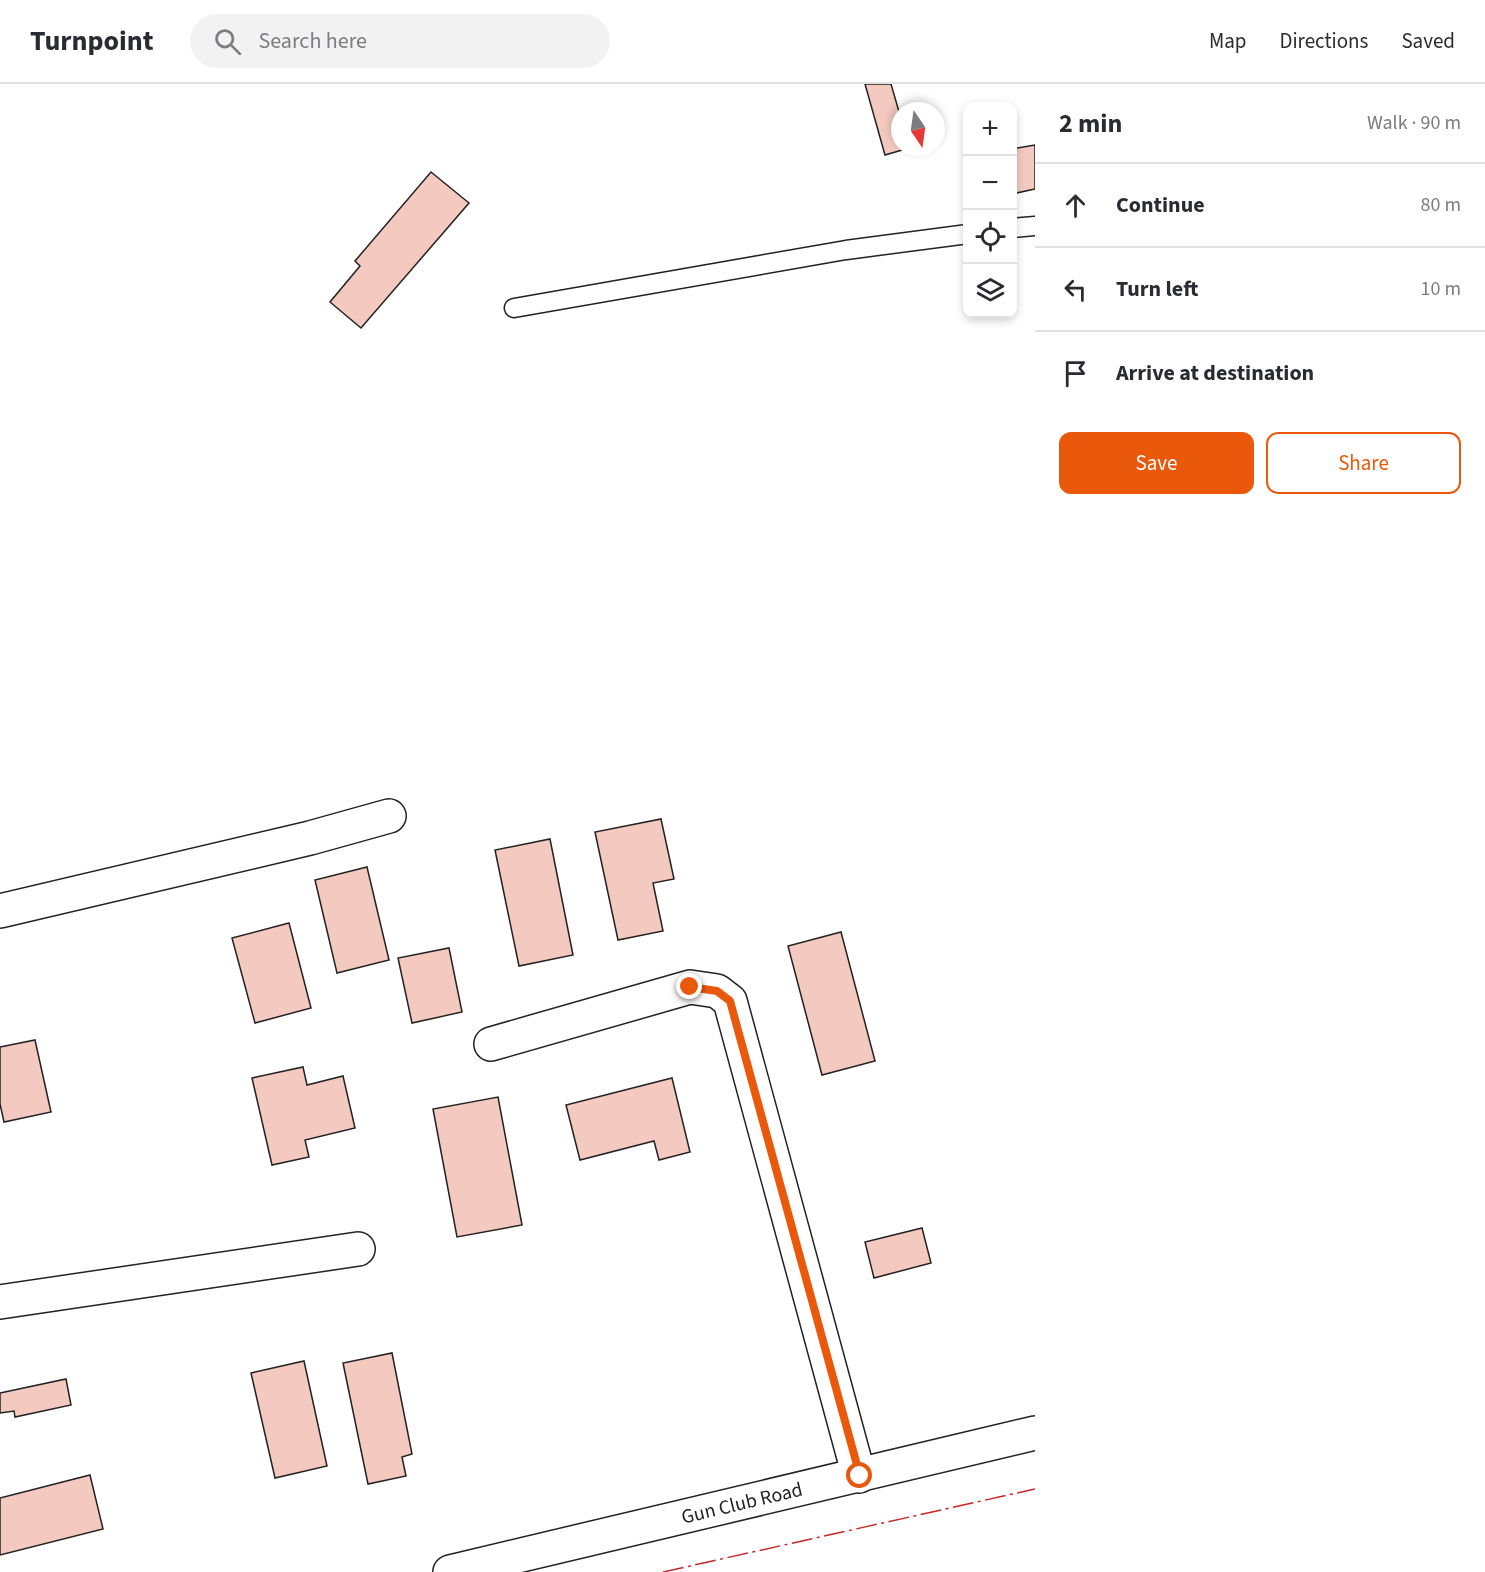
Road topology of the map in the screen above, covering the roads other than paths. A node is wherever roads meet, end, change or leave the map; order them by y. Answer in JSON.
{"nodes":[{"id":1,"x":1035,"y":226,"type":"edge"},
{"id":2,"x":1017,"y":228,"type":"edge"},
{"id":3,"x":963,"y":235,"type":"edge"},
{"id":4,"x":514,"y":308,"type":"dead end"},
{"id":5,"x":389,"y":816,"type":"dead end"},
{"id":6,"x":0,"y":911,"type":"edge"},
{"id":7,"x":491,"y":1044,"type":"dead end"},
{"id":8,"x":358,"y":1249,"type":"dead end"},
{"id":9,"x":0,"y":1302,"type":"edge"},
{"id":10,"x":1035,"y":1433,"type":"edge"},
{"id":11,"x":860,"y":1476,"type":"junction"},
{"id":12,"x":450,"y":1572,"type":"edge"}],
"edges":[{"from":1,"to":2,"type":"lane"},
{"from":3,"to":4,"type":"lane"},
{"from":5,"to":6,"type":"street"},
{"from":7,"to":11,"type":"street"},
{"from":8,"to":9,"type":"street"},
{"from":10,"to":11,"type":"street","name":"Gun Club Road"},
{"from":11,"to":12,"type":"street","name":"Gun Club Road"}]}
